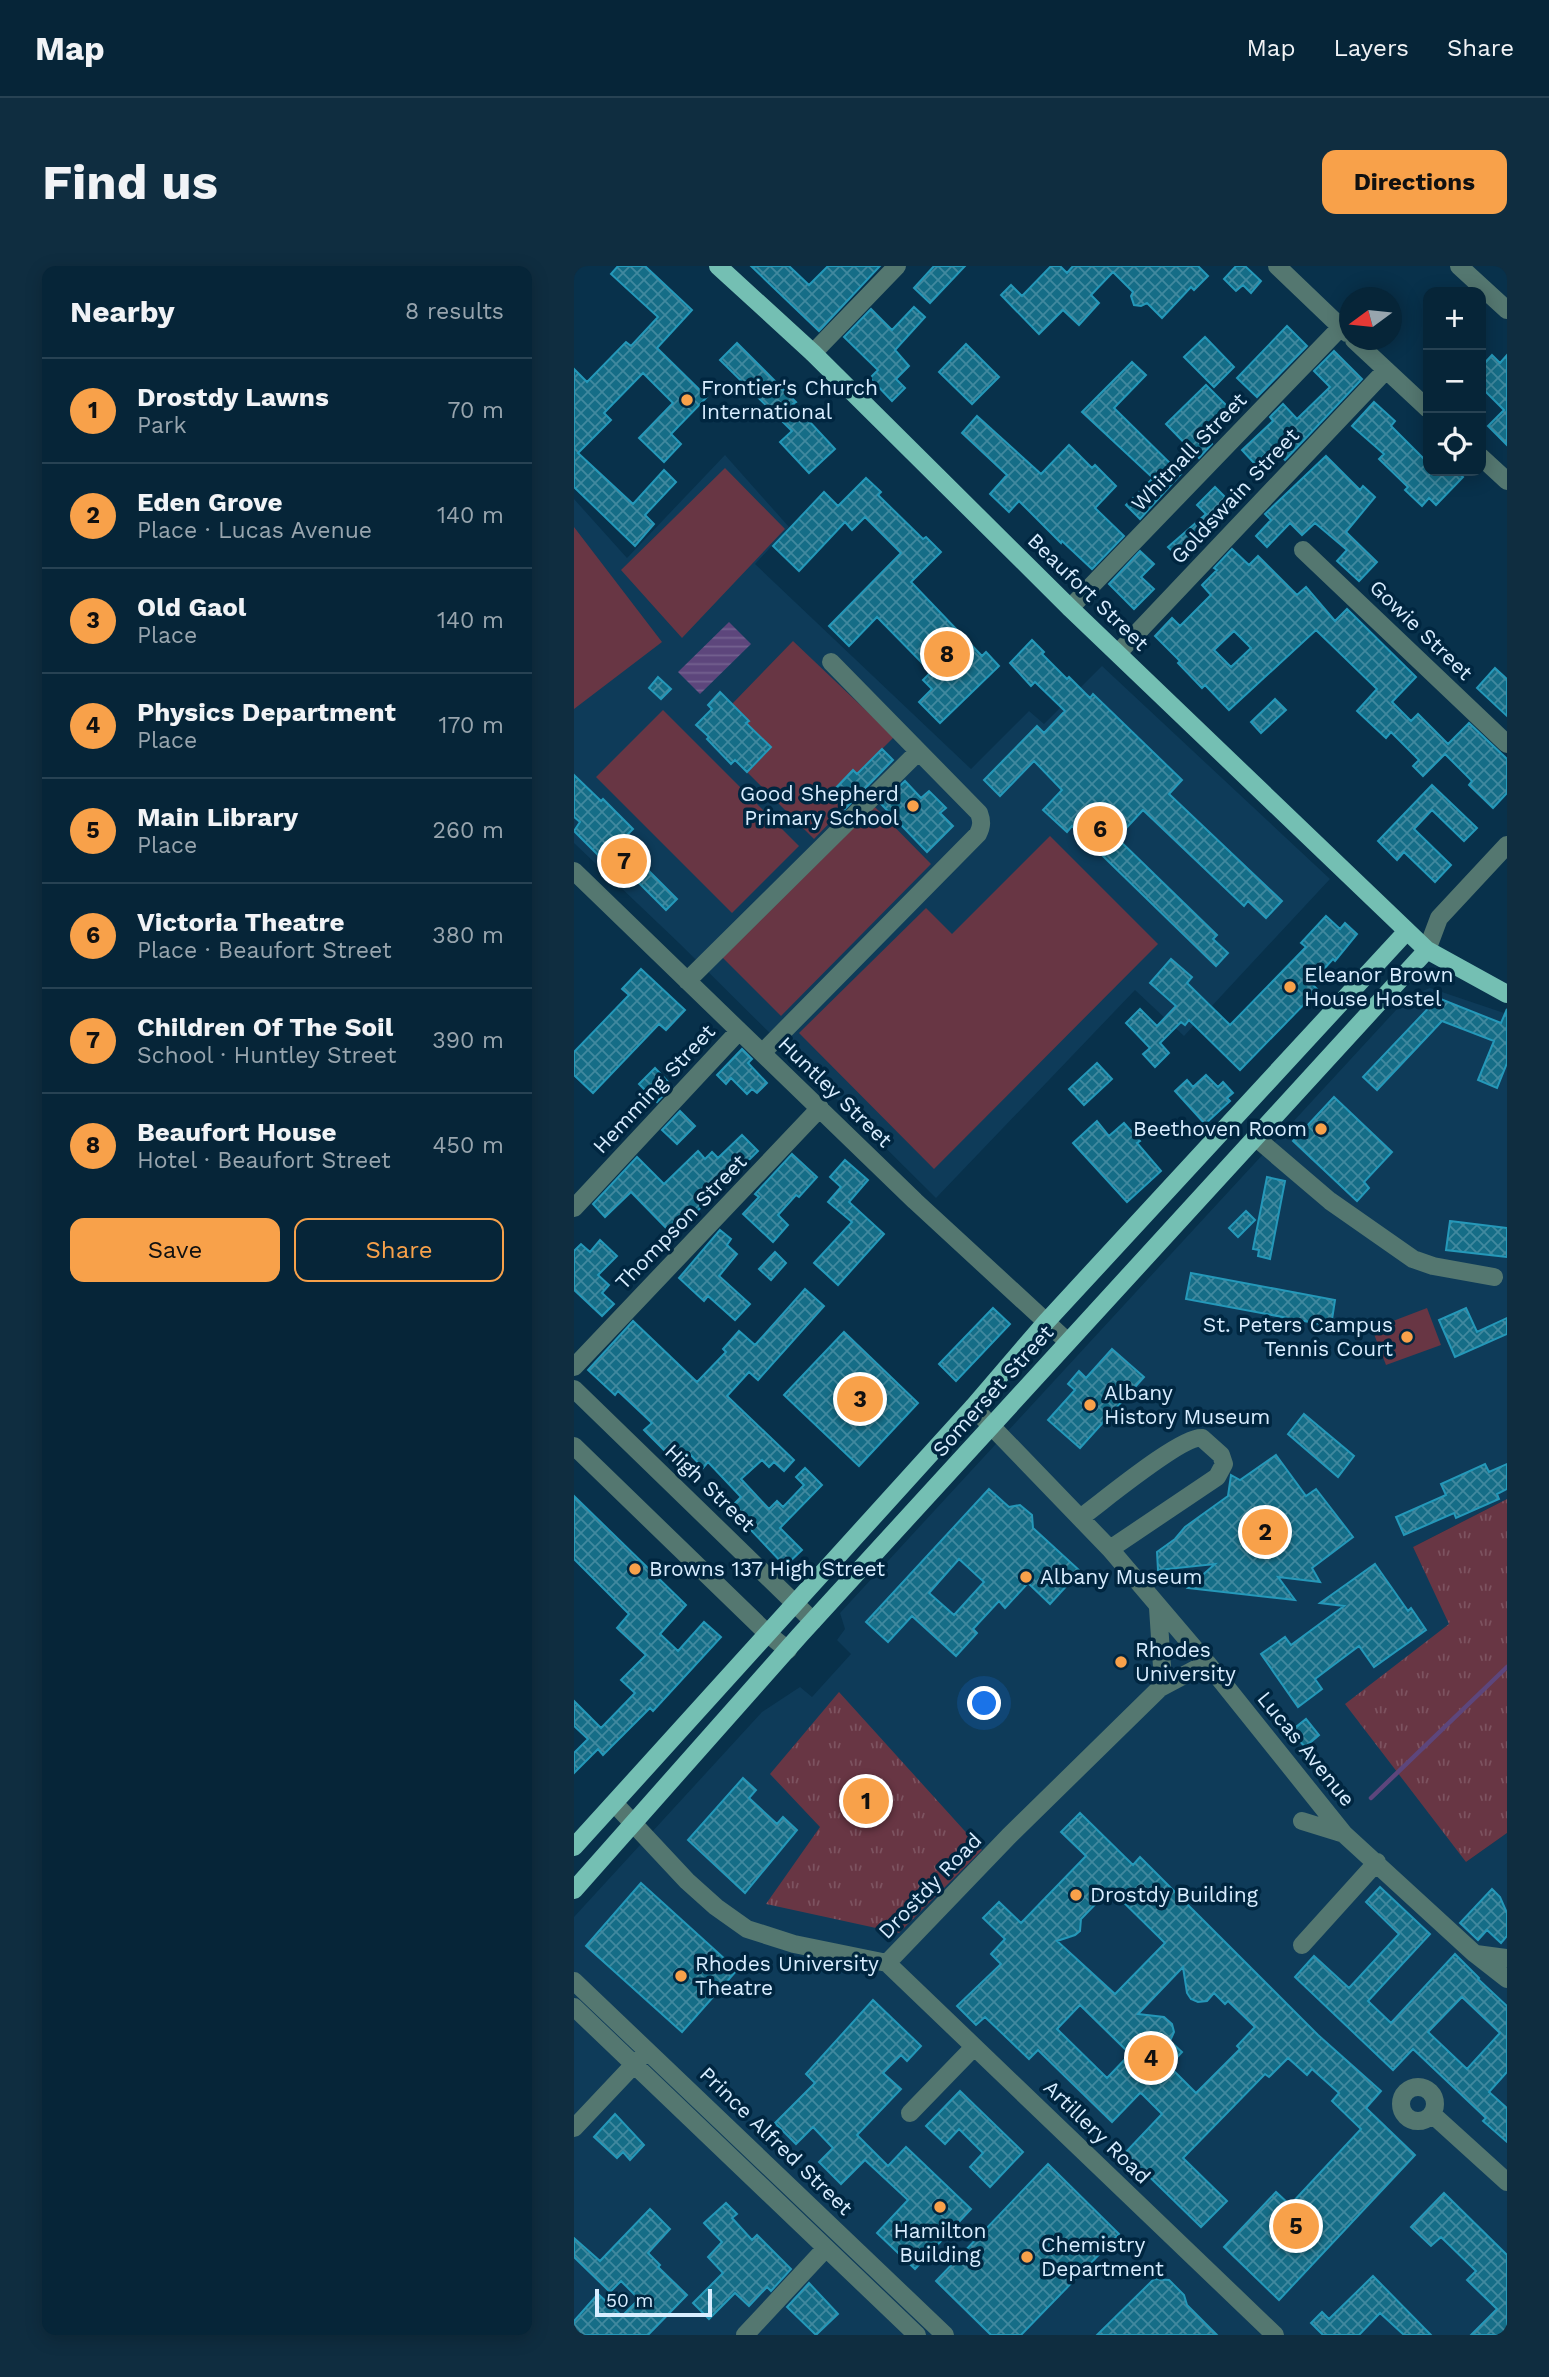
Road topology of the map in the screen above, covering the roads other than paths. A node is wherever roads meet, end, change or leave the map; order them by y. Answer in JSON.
{"nodes":[{"id":1,"x":718,"y":266,"type":"edge"},
{"id":2,"x":897,"y":266,"type":"edge"},
{"id":3,"x":1277,"y":266,"type":"edge"},
{"id":4,"x":1471,"y":270,"type":"edge"},
{"id":5,"x":1507,"y":310,"type":"edge"},
{"id":6,"x":1339,"y":325,"type":"edge"},
{"id":7,"x":1339,"y":343,"type":"edge"},
{"id":8,"x":1365,"y":350,"type":"edge"},
{"id":9,"x":813,"y":353,"type":"junction"},
{"id":10,"x":1386,"y":370,"type":"junction"},
{"id":11,"x":1423,"y":404,"type":"edge"},
{"id":12,"x":1486,"y":462,"type":"edge"},
{"id":13,"x":1507,"y":481,"type":"edge"},
{"id":14,"x":1303,"y":550,"type":"dead end"},
{"id":15,"x":1069,"y":608,"type":"junction"},
{"id":16,"x":1118,"y":653,"type":"junction"},
{"id":17,"x":831,"y":662,"type":"dead end"},
{"id":18,"x":1507,"y":744,"type":"edge"},
{"id":19,"x":918,"y":752,"type":"junction"},
{"id":20,"x":1507,"y":845,"type":"edge"},
{"id":21,"x":574,"y":871,"type":"edge"},
{"id":22,"x":1438,"y":918,"type":"junction"},
{"id":23,"x":1407,"y":931,"type":"junction"},
{"id":24,"x":1427,"y":950,"type":"junction"},
{"id":25,"x":687,"y":981,"type":"junction"},
{"id":26,"x":1507,"y":994,"type":"edge"},
{"id":27,"x":739,"y":1031,"type":"junction"},
{"id":28,"x":1311,"y":1034,"type":"junction"},
{"id":29,"x":762,"y":1053,"type":"junction"},
{"id":30,"x":1331,"y":1055,"type":"junction"},
{"id":31,"x":820,"y":1108,"type":"junction"},
{"id":32,"x":1255,"y":1137,"type":"junction"},
{"id":33,"x":1194,"y":1162,"type":"junction"},
{"id":34,"x":1212,"y":1185,"type":"junction"},
{"id":35,"x":574,"y":1208,"type":"edge"},
{"id":36,"x":1494,"y":1277,"type":"dead end"},
{"id":37,"x":1046,"y":1322,"type":"junction"},
{"id":38,"x":1068,"y":1342,"type":"junction"},
{"id":39,"x":574,"y":1367,"type":"edge"},
{"id":40,"x":575,"y":1391,"type":"edge"},
{"id":41,"x":973,"y":1407,"type":"junction"},
{"id":42,"x":991,"y":1427,"type":"junction"},
{"id":43,"x":574,"y":1446,"type":"edge"},
{"id":44,"x":1080,"y":1518,"type":"junction"},
{"id":45,"x":1110,"y":1549,"type":"junction"},
{"id":46,"x":795,"y":1602,"type":"junction"},
{"id":47,"x":1158,"y":1608,"type":"junction"},
{"id":48,"x":813,"y":1621,"type":"junction"},
{"id":49,"x":768,"y":1634,"type":"junction"},
{"id":50,"x":1186,"y":1639,"type":"junction"},
{"id":51,"x":788,"y":1650,"type":"junction"},
{"id":52,"x":1207,"y":1663,"type":"junction"},
{"id":53,"x":1162,"y":1667,"type":"junction"},
{"id":54,"x":1160,"y":1688,"type":"junction"},
{"id":55,"x":615,"y":1804,"type":"junction"},
{"id":56,"x":1302,"y":1821,"type":"dead end"},
{"id":57,"x":633,"y":1823,"type":"junction"},
{"id":58,"x":1344,"y":1834,"type":"junction"},
{"id":59,"x":574,"y":1847,"type":"edge"},
{"id":60,"x":1377,"y":1862,"type":"junction"},
{"id":61,"x":574,"y":1890,"type":"edge"},
{"id":62,"x":1302,"y":1945,"type":"dead end"},
{"id":63,"x":1475,"y":1954,"type":"junction"},
{"id":64,"x":1507,"y":1958,"type":"edge"},
{"id":65,"x":887,"y":1964,"type":"junction"},
{"id":66,"x":1507,"y":1979,"type":"edge"},
{"id":67,"x":574,"y":1981,"type":"edge"},
{"id":68,"x":574,"y":2007,"type":"edge"},
{"id":69,"x":974,"y":2047,"type":"junction"},
{"id":70,"x":641,"y":2057,"type":"junction"},
{"id":71,"x":910,"y":2113,"type":"dead end"},
{"id":72,"x":1432,"y":2114,"type":"dead end"},
{"id":73,"x":574,"y":2128,"type":"edge"},
{"id":74,"x":1507,"y":2182,"type":"edge"},
{"id":75,"x":826,"y":2248,"type":"junction"},
{"id":76,"x":745,"y":2335,"type":"edge"},
{"id":77,"x":916,"y":2335,"type":"edge"},
{"id":78,"x":945,"y":2335,"type":"edge"},
{"id":79,"x":1276,"y":2335,"type":"edge"}],
"edges":[{"from":1,"to":9,"type":"main road","name":"Beaufort Street"},
{"from":2,"to":9,"type":"street"},
{"from":3,"to":6,"type":"street"},
{"from":4,"to":5,"type":"street"},
{"from":7,"to":15,"type":"street","name":"Whitnall Street"},
{"from":8,"to":10,"type":"street"},
{"from":9,"to":15,"type":"main road","name":"Beaufort Street"},
{"from":10,"to":11,"type":"street"},
{"from":10,"to":16,"type":"street","name":"Goldswain Street"},
{"from":12,"to":13,"type":"street"},
{"from":14,"to":18,"type":"street","name":"Gowie Street"},
{"from":15,"to":16,"type":"main road","name":"Beaufort Street"},
{"from":16,"to":23,"type":"main road","name":"Beaufort Street"},
{"from":17,"to":19,"type":"street"},
{"from":19,"to":25,"type":"street"},
{"from":19,"to":29,"type":"street"},
{"from":20,"to":22,"type":"street","name":"Somerset Street"},
{"from":21,"to":25,"type":"street","name":"Huntley Street"},
{"from":22,"to":23,"type":"street","name":"Somerset Street"},
{"from":22,"to":24,"type":"street","name":"Somerset Street"},
{"from":23,"to":24,"type":"main road","name":"Beaufort Street"},
{"from":23,"to":28,"type":"main road","name":"Somerset Street"},
{"from":24,"to":26,"type":"main road","name":"Beaufort Street"},
{"from":24,"to":30,"type":"main road","name":"Somerset Street"},
{"from":25,"to":27,"type":"street","name":"Huntley Street"},
{"from":27,"to":29,"type":"street","name":"Huntley Street"},
{"from":27,"to":35,"type":"street","name":"Hemming Street"},
{"from":28,"to":30,"type":"main road"},
{"from":28,"to":33,"type":"main road","name":"Somerset Street"},
{"from":29,"to":31,"type":"street","name":"Huntley Street"},
{"from":30,"to":32,"type":"main road","name":"Somerset Street"},
{"from":31,"to":37,"type":"street","name":"Huntley Street"},
{"from":31,"to":39,"type":"street","name":"Thompson Street"},
{"from":32,"to":34,"type":"main road","name":"Somerset Street"},
{"from":32,"to":36,"type":"street"},
{"from":33,"to":34,"type":"main road"},
{"from":33,"to":37,"type":"main road","name":"Somerset Street"},
{"from":34,"to":38,"type":"main road","name":"Somerset Street"},
{"from":37,"to":38,"type":"street","name":"Huntley Street"},
{"from":37,"to":41,"type":"main road","name":"Somerset Street"},
{"from":38,"to":42,"type":"main road","name":"Somerset Street"},
{"from":40,"to":46,"type":"street","name":"High Street"},
{"from":41,"to":42,"type":"street","name":"Lucas Avenue"},
{"from":41,"to":46,"type":"main road","name":"Somerset Street"},
{"from":42,"to":44,"type":"street","name":"Lucas Avenue"},
{"from":42,"to":48,"type":"main road","name":"Somerset Street"},
{"from":43,"to":49,"type":"street"},
{"from":44,"to":45,"type":"street","name":"Lucas Avenue"},
{"from":44,"to":45,"type":"street"},
{"from":45,"to":47,"type":"street","name":"Lucas Avenue"},
{"from":46,"to":48,"type":"street","name":"High Street"},
{"from":46,"to":49,"type":"main road","name":"Somerset Street"},
{"from":47,"to":50,"type":"street","name":"Lucas Avenue"},
{"from":47,"to":53,"type":"street"},
{"from":48,"to":51,"type":"main road","name":"Somerset Street"},
{"from":49,"to":51,"type":"street"},
{"from":49,"to":55,"type":"main road","name":"Somerset Street"},
{"from":50,"to":52,"type":"street","name":"Lucas Avenue"},
{"from":50,"to":53,"type":"street"},
{"from":51,"to":57,"type":"main road","name":"Somerset Street"},
{"from":52,"to":54,"type":"street","name":"Drostdy Road"},
{"from":52,"to":58,"type":"street","name":"Lucas Avenue"},
{"from":53,"to":54,"type":"street"},
{"from":54,"to":65,"type":"street","name":"Drostdy Road"},
{"from":55,"to":57,"type":"street","name":"Drostdy Road"},
{"from":55,"to":59,"type":"main road","name":"Somerset Street"},
{"from":56,"to":58,"type":"street"},
{"from":57,"to":61,"type":"main road","name":"Somerset Street"},
{"from":57,"to":65,"type":"street","name":"Drostdy Road"},
{"from":58,"to":60,"type":"street","name":"Lucas Avenue"},
{"from":60,"to":62,"type":"street"},
{"from":60,"to":63,"type":"street","name":"Lucas Avenue"},
{"from":63,"to":64,"type":"street"},
{"from":63,"to":66,"type":"street","name":"Lucas Avenue"},
{"from":65,"to":69,"type":"street","name":"Artillery Road"},
{"from":67,"to":70,"type":"street","name":"Prince Alfred Street"},
{"from":68,"to":70,"type":"street","name":"Prince Alfred Street"},
{"from":69,"to":71,"type":"street"},
{"from":69,"to":79,"type":"street","name":"Artillery Road"},
{"from":70,"to":73,"type":"street"},
{"from":70,"to":75,"type":"street","name":"Prince Alfred Street"},
{"from":70,"to":78,"type":"street","name":"Prince Alfred Street"},
{"from":72,"to":74,"type":"street"},
{"from":75,"to":76,"type":"street"},
{"from":75,"to":77,"type":"street","name":"Prince Alfred Street"}]}
